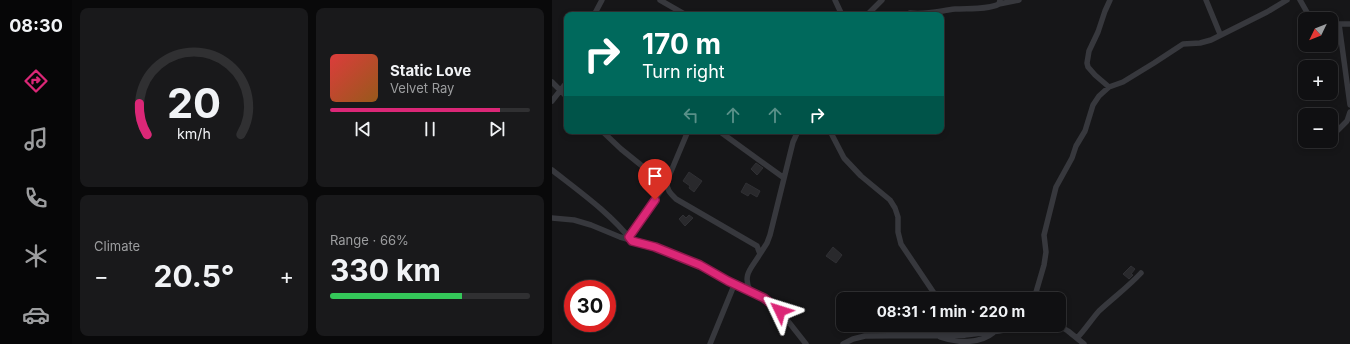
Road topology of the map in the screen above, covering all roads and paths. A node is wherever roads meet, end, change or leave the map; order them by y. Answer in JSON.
{"nodes":[{"id":1,"x":602,"y":0,"type":"edge"},
{"id":2,"x":660,"y":0,"type":"edge"},
{"id":3,"x":835,"y":0,"type":"edge"},
{"id":4,"x":882,"y":0,"type":"edge"},
{"id":5,"x":1019,"y":0,"type":"edge"},
{"id":6,"x":1110,"y":0,"type":"edge"},
{"id":7,"x":1206,"y":0,"type":"edge"},
{"id":8,"x":1287,"y":0,"type":"edge"},
{"id":9,"x":1300,"y":0,"type":"edge"},
{"id":10,"x":1000,"y":2,"type":"edge"},
{"id":11,"x":596,"y":12,"type":"edge"},
{"id":12,"x":681,"y":12,"type":"edge"},
{"id":13,"x":841,"y":12,"type":"edge"},
{"id":14,"x":870,"y":12,"type":"edge"},
{"id":15,"x":941,"y":12,"type":"edge"},
{"id":16,"x":1307,"y":12,"type":"edge"},
{"id":17,"x":1339,"y":24,"type":"joint"},
{"id":18,"x":1350,"y":24,"type":"edge"},
{"id":19,"x":1220,"y":34,"type":"junction"},
{"id":20,"x":552,"y":82,"type":"edge"},
{"id":21,"x":564,"y":86,"type":"edge"},
{"id":22,"x":1109,"y":87,"type":"junction"},
{"id":23,"x":560,"y":91,"type":"junction"},
{"id":24,"x":564,"y":94,"type":"edge"},
{"id":25,"x":552,"y":101,"type":"edge"},
{"id":26,"x":1350,"y":105,"type":"edge"},
{"id":27,"x":1350,"y":112,"type":"edge"},
{"id":28,"x":1338,"y":130,"type":"edge"},
{"id":29,"x":605,"y":134,"type":"edge"},
{"id":30,"x":687,"y":134,"type":"edge"},
{"id":31,"x":723,"y":134,"type":"edge"},
{"id":32,"x":797,"y":134,"type":"edge"},
{"id":33,"x":832,"y":134,"type":"edge"},
{"id":34,"x":552,"y":170,"type":"edge"},
{"id":35,"x":784,"y":178,"type":"junction"},
{"id":36,"x":666,"y":185,"type":"junction"},
{"id":37,"x":552,"y":218,"type":"edge"},
{"id":38,"x":630,"y":239,"type":"junction"},
{"id":39,"x":760,"y":254,"type":"junction"},
{"id":40,"x":1141,"y":273,"type":"dead end"},
{"id":41,"x":735,"y":283,"type":"junction"},
{"id":42,"x":751,"y":291,"type":"junction"},
{"id":43,"x":933,"y":292,"type":"edge"},
{"id":44,"x":1036,"y":292,"type":"edge"},
{"id":45,"x":1066,"y":330,"type":"edge"},
{"id":46,"x":993,"y":332,"type":"edge"},
{"id":47,"x":1077,"y":338,"type":"junction"},
{"id":48,"x":964,"y":340,"type":"edge"},
{"id":49,"x":859,"y":341,"type":"edge"},
{"id":50,"x":710,"y":344,"type":"edge"},
{"id":51,"x":806,"y":344,"type":"edge"},
{"id":52,"x":843,"y":344,"type":"edge"},
{"id":53,"x":1084,"y":344,"type":"edge"}],
"edges":[{"from":1,"to":11,"type":"street"},
{"from":2,"to":12,"type":"street"},
{"from":3,"to":13,"type":"street"},
{"from":4,"to":14,"type":"street"},
{"from":5,"to":10,"type":"street"},
{"from":6,"to":22,"type":"street"},
{"from":7,"to":19,"type":"street"},
{"from":8,"to":19,"type":"street"},
{"from":9,"to":16,"type":"street"},
{"from":10,"to":15,"type":"street"},
{"from":17,"to":18,"type":"street"},
{"from":17,"to":26,"type":"street"},
{"from":19,"to":22,"type":"street"},
{"from":20,"to":23,"type":"street"},
{"from":21,"to":23,"type":"street"},
{"from":22,"to":44,"type":"street"},
{"from":23,"to":24,"type":"street"},
{"from":23,"to":25,"type":"street"},
{"from":27,"to":28,"type":"street"},
{"from":29,"to":36,"type":"street"},
{"from":30,"to":36,"type":"street"},
{"from":31,"to":35,"type":"street"},
{"from":32,"to":35,"type":"street"},
{"from":33,"to":43,"type":"street"},
{"from":34,"to":38,"type":"street"},
{"from":35,"to":39,"type":"street"},
{"from":36,"to":38,"type":"street"},
{"from":36,"to":39,"type":"street"},
{"from":37,"to":38,"type":"street"},
{"from":38,"to":41,"type":"street"},
{"from":39,"to":42,"type":"street"},
{"from":40,"to":47,"type":"street"},
{"from":41,"to":42,"type":"street"},
{"from":41,"to":50,"type":"street"},
{"from":42,"to":51,"type":"street"},
{"from":45,"to":47,"type":"street"},
{"from":46,"to":48,"type":"street"},
{"from":47,"to":53,"type":"street"},
{"from":48,"to":49,"type":"street"},
{"from":49,"to":52,"type":"street"}]}
